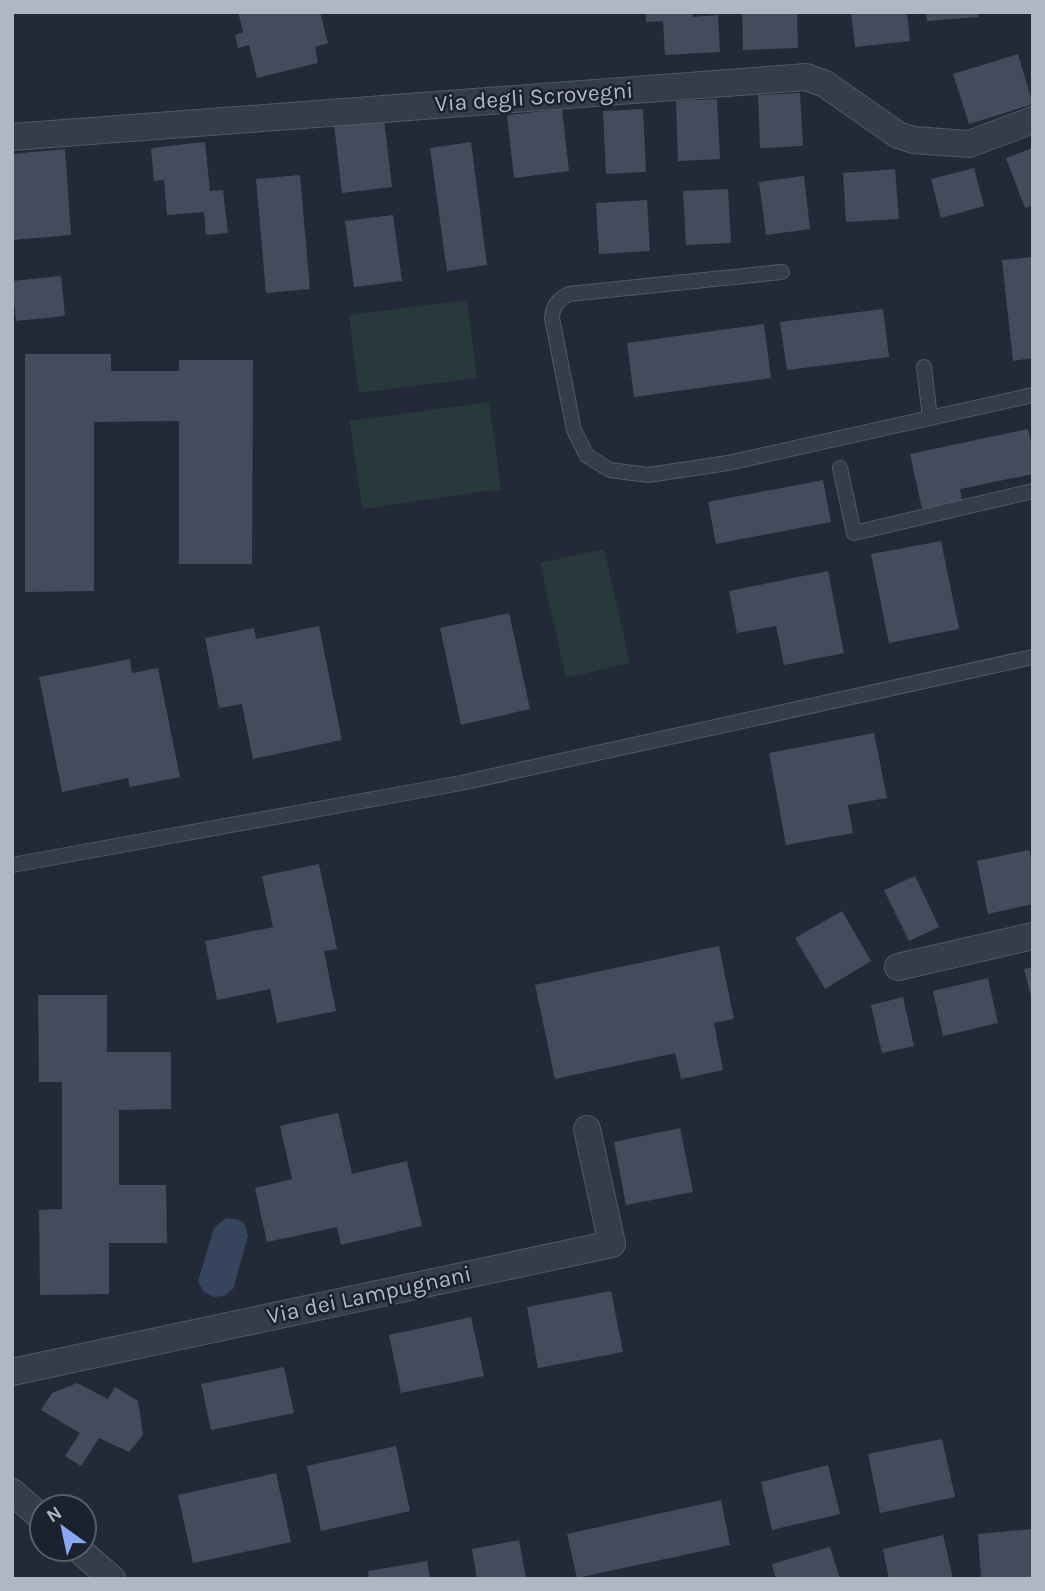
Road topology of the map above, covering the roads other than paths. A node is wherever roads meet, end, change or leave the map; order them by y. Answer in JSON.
{"nodes":[{"id":1,"x":1033,"y":120,"type":"edge"},
{"id":2,"x":12,"y":137,"type":"edge"},
{"id":3,"x":782,"y":272,"type":"dead end"},
{"id":4,"x":924,"y":367,"type":"dead end"},
{"id":5,"x":1033,"y":395,"type":"edge"},
{"id":6,"x":930,"y":418,"type":"junction"},
{"id":7,"x":840,"y":468,"type":"dead end"},
{"id":8,"x":1033,"y":491,"type":"edge"},
{"id":9,"x":1033,"y":657,"type":"edge"},
{"id":10,"x":12,"y":865,"type":"edge"},
{"id":11,"x":1033,"y":936,"type":"edge"},
{"id":12,"x":898,"y":967,"type":"dead end"},
{"id":13,"x":587,"y":1129,"type":"dead end"},
{"id":14,"x":12,"y":1372,"type":"edge"},
{"id":15,"x":12,"y":1492,"type":"edge"},
{"id":16,"x":28,"y":1506,"type":"edge"},
{"id":17,"x":94,"y":1563,"type":"edge"},
{"id":18,"x":112,"y":1579,"type":"edge"}],
"edges":[{"from":1,"to":2,"type":"street","name":"Via degli Scrovegni"},
{"from":3,"to":6,"type":"lane"},
{"from":4,"to":6,"type":"lane"},
{"from":5,"to":6,"type":"lane"},
{"from":7,"to":8,"type":"lane"},
{"from":9,"to":10,"type":"lane"},
{"from":11,"to":12,"type":"street"},
{"from":13,"to":14,"type":"street","name":"Via dei Lampugnani"},
{"from":15,"to":16,"type":"street"},
{"from":17,"to":18,"type":"street"}]}
